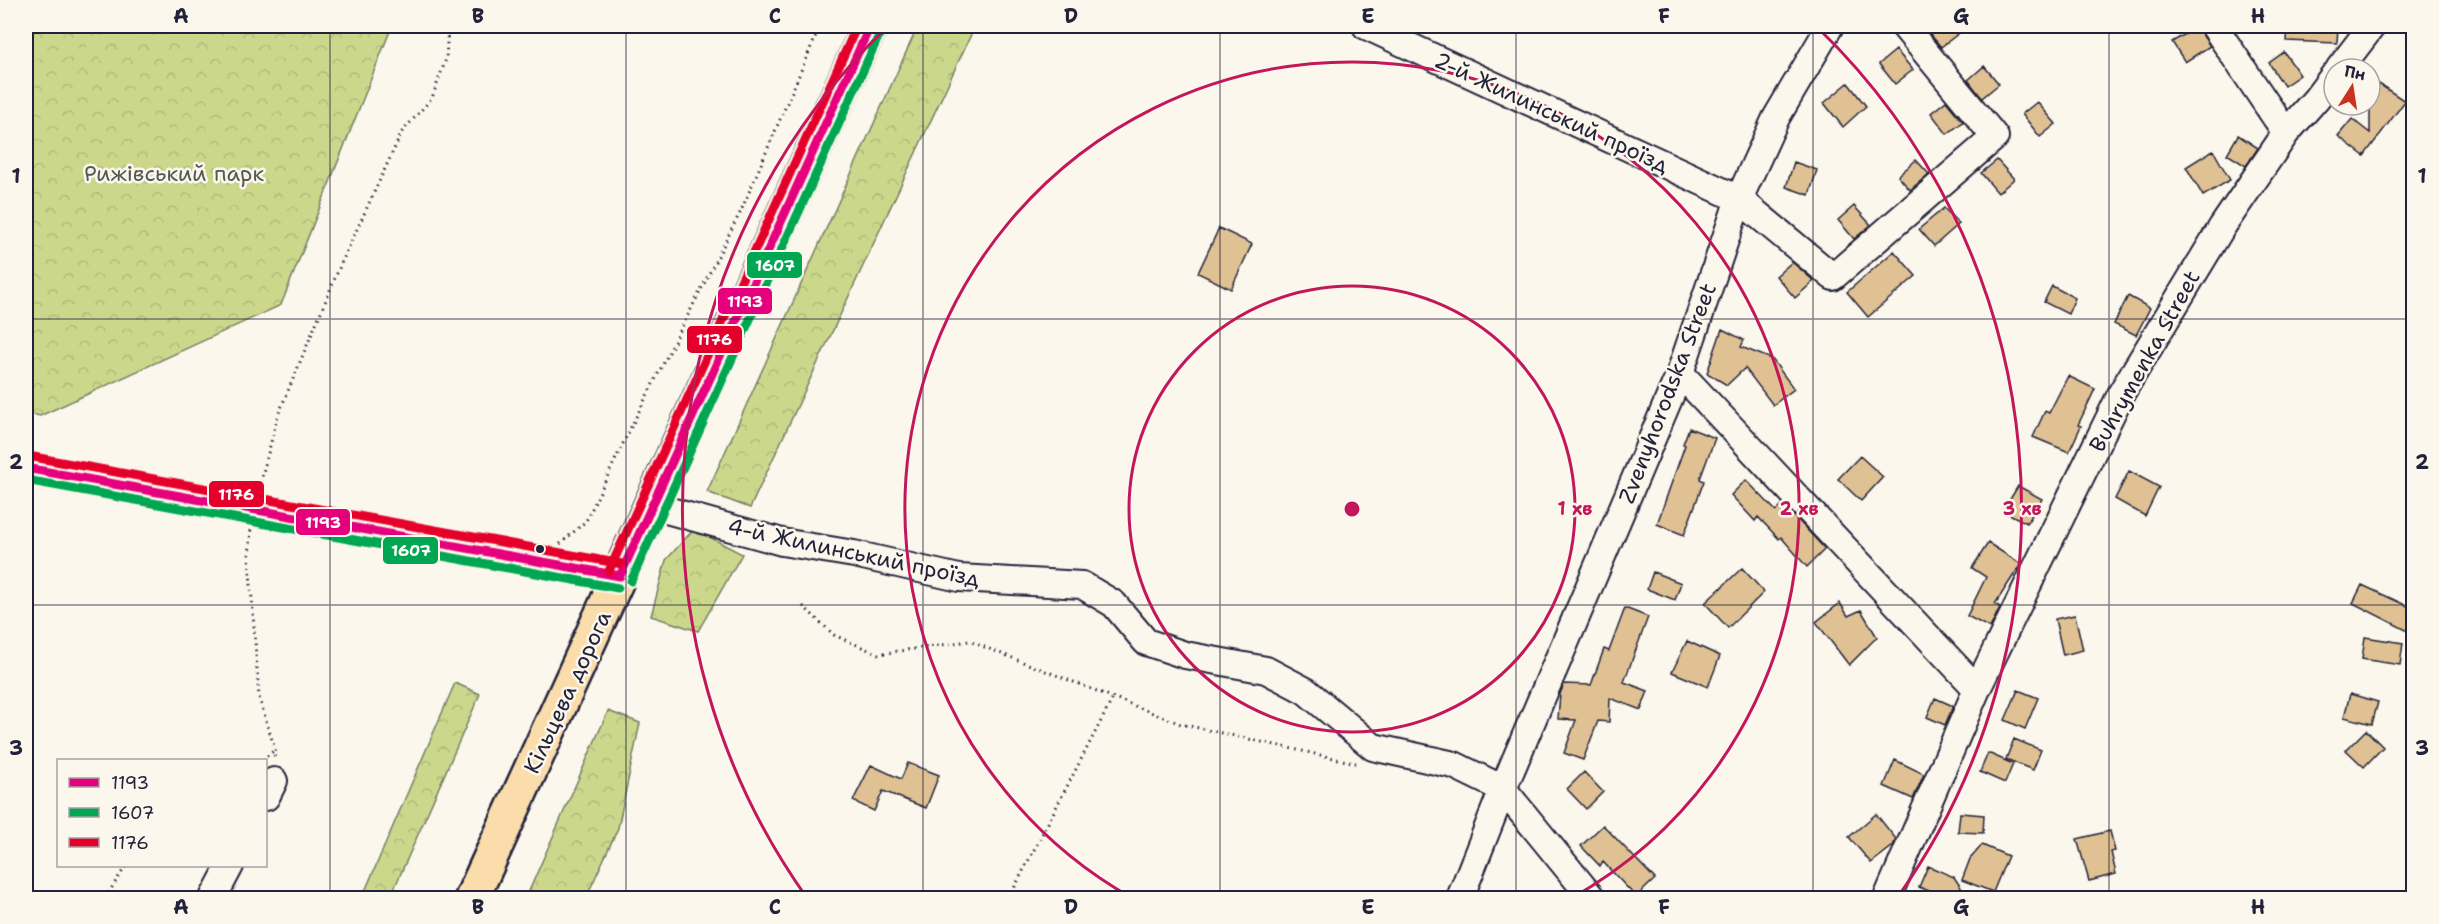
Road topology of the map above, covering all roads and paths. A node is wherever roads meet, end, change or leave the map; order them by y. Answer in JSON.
{"nodes":[{"id":1,"x":448,"y":26,"type":"edge"},
{"id":2,"x":820,"y":26,"type":"edge"},
{"id":3,"x":870,"y":26,"type":"edge"},
{"id":4,"x":1366,"y":26,"type":"edge"},
{"id":5,"x":1830,"y":26,"type":"edge"},
{"id":6,"x":1904,"y":26,"type":"edge"},
{"id":7,"x":2214,"y":26,"type":"edge"},
{"id":8,"x":2372,"y":26,"type":"edge"},
{"id":9,"x":2348,"y":57,"type":"edge"},
{"id":10,"x":2322,"y":91,"type":"edge"},
{"id":11,"x":2286,"y":133,"type":"junction"},
{"id":12,"x":1739,"y":199,"type":"junction"},
{"id":13,"x":1680,"y":373,"type":"junction"},
{"id":14,"x":26,"y":468,"type":"edge"},
{"id":15,"x":652,"y":506,"type":"junction"},
{"id":16,"x":253,"y":509,"type":"junction"},
{"id":17,"x":549,"y":563,"type":"junction"},
{"id":18,"x":620,"y":576,"type":"junction"},
{"id":19,"x":803,"y":606,"type":"dead end"},
{"id":20,"x":1977,"y":689,"type":"junction"},
{"id":21,"x":1113,"y":697,"type":"junction"},
{"id":22,"x":275,"y":750,"type":"junction"},
{"id":23,"x":1363,"y":764,"type":"dead end"},
{"id":24,"x":267,"y":779,"type":"edge"},
{"id":25,"x":1503,"y":789,"type":"junction"},
{"id":26,"x":125,"y":867,"type":"edge"},
{"id":27,"x":229,"y":867,"type":"edge"},
{"id":28,"x":105,"y":898,"type":"edge"},
{"id":29,"x":213,"y":898,"type":"edge"},
{"id":30,"x":472,"y":898,"type":"edge"},
{"id":31,"x":1009,"y":898,"type":"edge"},
{"id":32,"x":1460,"y":898,"type":"edge"},
{"id":33,"x":1592,"y":898,"type":"edge"},
{"id":34,"x":1887,"y":898,"type":"edge"}],
"edges":[{"from":1,"to":16,"type":"path"},
{"from":2,"to":17,"type":"path"},
{"from":3,"to":15,"type":"highway","name":"Кільцева дорога"},
{"from":4,"to":12,"type":"street","name":"2-й Жилинський проїзд"},
{"from":5,"to":12,"type":"street","name":"Zvenyhorodska Street"},
{"from":6,"to":12,"type":"street","name":"2-й Жилинський проїзд"},
{"from":7,"to":11,"type":"street"},
{"from":8,"to":9,"type":"street"},
{"from":10,"to":11,"type":"street","name":"Buhrymenka Street"},
{"from":11,"to":20,"type":"street","name":"Buhrymenka Street"},
{"from":12,"to":13,"type":"street","name":"Zvenyhorodska Street"},
{"from":13,"to":20,"type":"street"},
{"from":13,"to":25,"type":"street","name":"Zvenyhorodska Street"},
{"from":14,"to":16,"type":"street"},
{"from":15,"to":18,"type":"highway","name":"Кільцева дорога"},
{"from":15,"to":25,"type":"street","name":"4-й Жилинський проїзд"},
{"from":16,"to":17,"type":"street"},
{"from":16,"to":22,"type":"path"},
{"from":17,"to":18,"type":"street"},
{"from":18,"to":30,"type":"highway","name":"Кільцева дорога"},
{"from":19,"to":21,"type":"path"},
{"from":20,"to":34,"type":"street","name":"Buhrymenka Street"},
{"from":21,"to":23,"type":"path"},
{"from":21,"to":31,"type":"path"},
{"from":22,"to":24,"type":"path"},
{"from":22,"to":24,"type":"path"},
{"from":25,"to":32,"type":"street","name":"Zvenyhorodska Street"},
{"from":25,"to":33,"type":"street"},
{"from":26,"to":28,"type":"path"},
{"from":27,"to":29,"type":"street"}]}
